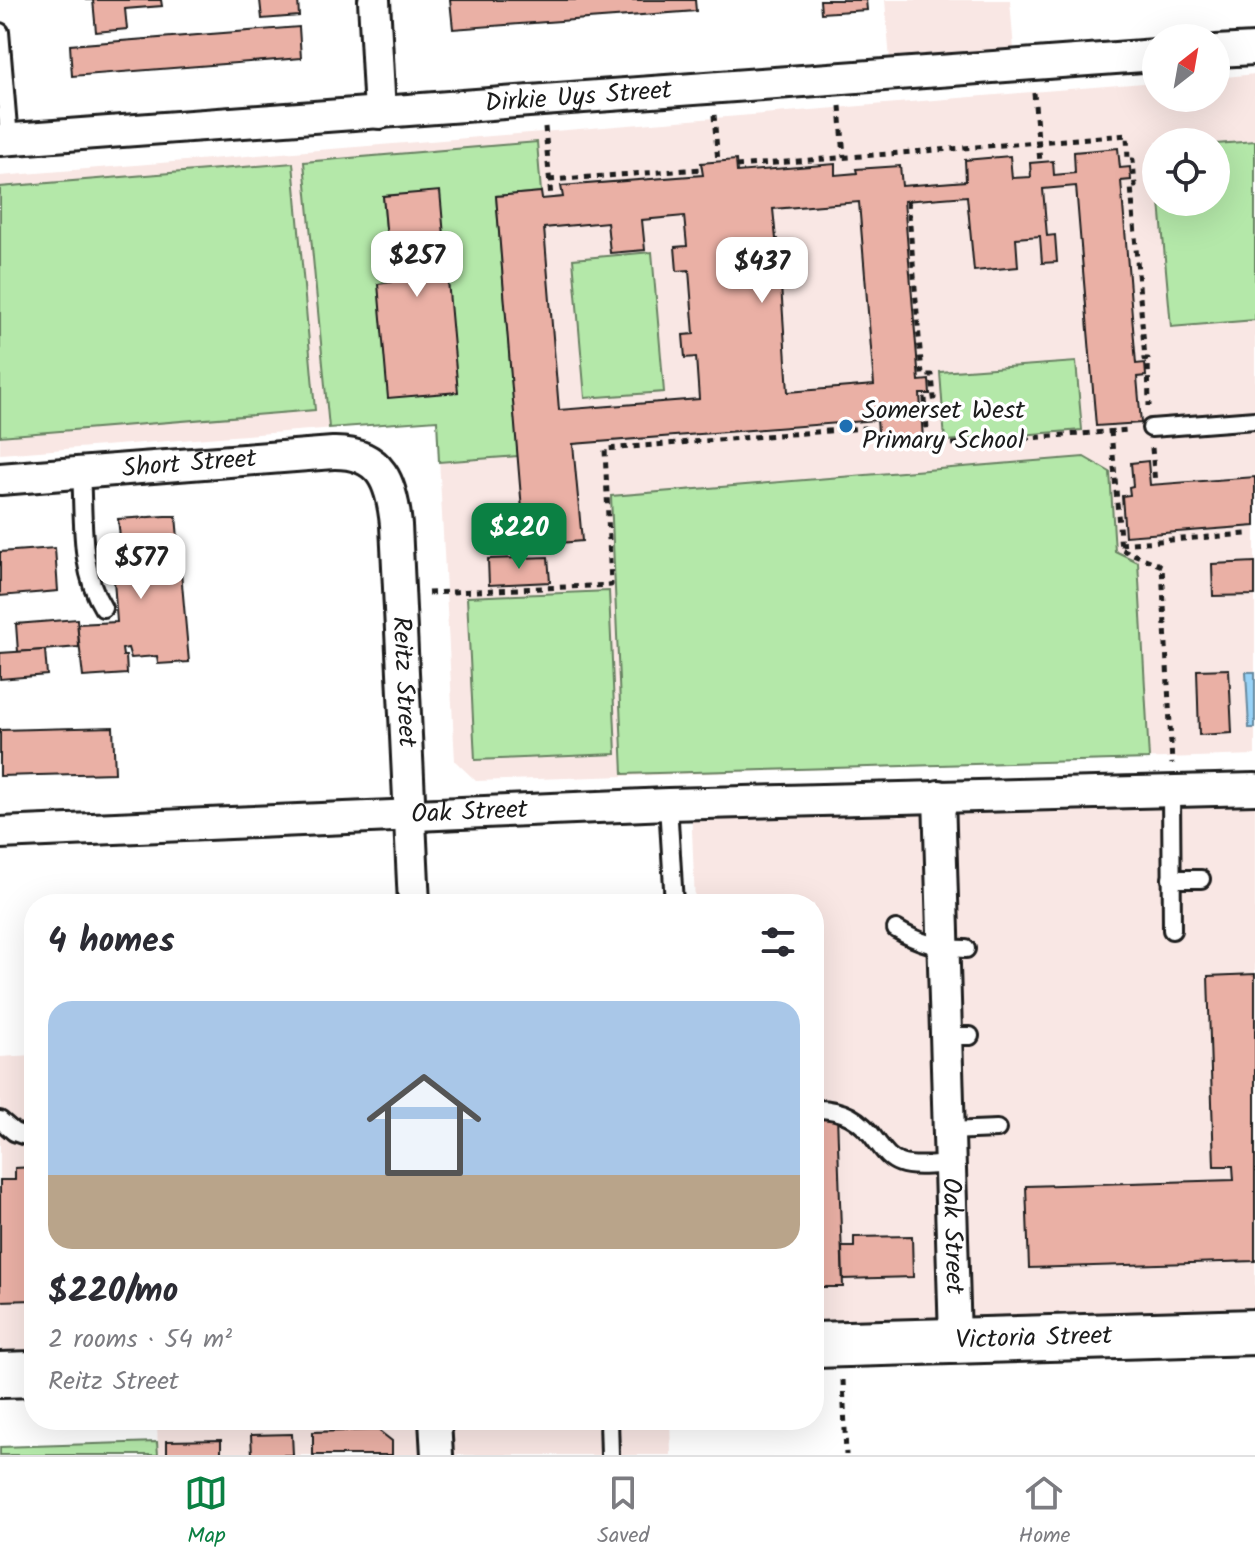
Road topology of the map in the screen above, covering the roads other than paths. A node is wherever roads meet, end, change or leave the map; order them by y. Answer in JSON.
{"nodes":[{"id":1,"x":374,"y":0,"type":"edge"},
{"id":2,"x":0,"y":32,"type":"edge"},
{"id":3,"x":1255,"y":49,"type":"edge"},
{"id":4,"x":1230,"y":50,"type":"edge"},
{"id":5,"x":1142,"y":56,"type":"edge"},
{"id":6,"x":380,"y":113,"type":"junction"},
{"id":7,"x":5,"y":139,"type":"edge"},
{"id":8,"x":1255,"y":420,"type":"edge"},
{"id":9,"x":1151,"y":428,"type":"road end"},
{"id":10,"x":374,"y":465,"type":"joint"},
{"id":11,"x":81,"y":473,"type":"junction"},
{"id":12,"x":0,"y":479,"type":"edge"},
{"id":13,"x":103,"y":608,"type":"dead end"},
{"id":14,"x":1255,"y":789,"type":"edge"},
{"id":15,"x":1172,"y":793,"type":"junction"},
{"id":16,"x":939,"y":796,"type":"junction"},
{"id":17,"x":668,"y":804,"type":"junction"},
{"id":18,"x":410,"y":815,"type":"junction"},
{"id":19,"x":0,"y":833,"type":"edge"},
{"id":20,"x":1171,"y":879,"type":"junction"},
{"id":21,"x":1201,"y":879,"type":"dead end"},
{"id":22,"x":414,"y":894,"type":"edge"},
{"id":23,"x":673,"y":894,"type":"edge"},
{"id":24,"x":896,"y":929,"type":"dead end"},
{"id":25,"x":1172,"y":930,"type":"dead end"},
{"id":26,"x":955,"y":949,"type":"junction"},
{"id":27,"x":824,"y":1110,"type":"edge"},
{"id":28,"x":0,"y":1120,"type":"edge"},
{"id":29,"x":997,"y":1129,"type":"dead end"},
{"id":30,"x":949,"y":1131,"type":"junction"},
{"id":31,"x":24,"y":1136,"type":"edge"},
{"id":32,"x":950,"y":1164,"type":"junction"},
{"id":33,"x":1255,"y":1332,"type":"edge"},
{"id":34,"x":955,"y":1339,"type":"junction"},
{"id":35,"x":827,"y":1344,"type":"edge"},
{"id":36,"x":24,"y":1374,"type":"edge"},
{"id":37,"x":0,"y":1375,"type":"edge"},
{"id":38,"x":436,"y":1430,"type":"edge"},
{"id":39,"x":609,"y":1430,"type":"edge"},
{"id":40,"x":437,"y":1455,"type":"edge"},
{"id":41,"x":610,"y":1455,"type":"edge"}],
"edges":[{"from":1,"to":6,"type":"street"},
{"from":2,"to":7,"type":"lane"},
{"from":3,"to":4,"type":"street"},
{"from":5,"to":6,"type":"street","name":"Dirkie Uys Street"},
{"from":6,"to":7,"type":"street","name":"Dirkie Uys Street"},
{"from":8,"to":9,"type":"lane"},
{"from":10,"to":11,"type":"street","name":"Short Street"},
{"from":10,"to":18,"type":"street","name":"Reitz Street"},
{"from":11,"to":12,"type":"street","name":"Short Street"},
{"from":11,"to":13,"type":"lane"},
{"from":14,"to":15,"type":"street","name":"Oak Street"},
{"from":15,"to":16,"type":"street","name":"Oak Street"},
{"from":15,"to":20,"type":"lane"},
{"from":16,"to":17,"type":"street","name":"Oak Street"},
{"from":16,"to":26,"type":"street","name":"Oak Street"},
{"from":17,"to":18,"type":"street","name":"Oak Street"},
{"from":17,"to":23,"type":"lane"},
{"from":18,"to":19,"type":"street","name":"Oak Street"},
{"from":18,"to":22,"type":"street","name":"Reitz Street"},
{"from":20,"to":21,"type":"lane"},
{"from":20,"to":25,"type":"lane"},
{"from":24,"to":26,"type":"lane"},
{"from":26,"to":30,"type":"street","name":"Oak Street"},
{"from":27,"to":32,"type":"lane"},
{"from":28,"to":31,"type":"lane"},
{"from":29,"to":30,"type":"lane"},
{"from":30,"to":32,"type":"street","name":"Oak Street"},
{"from":32,"to":34,"type":"street","name":"Oak Street"},
{"from":33,"to":34,"type":"main road","name":"Victoria Street"},
{"from":34,"to":35,"type":"main road","name":"Victoria Street"},
{"from":36,"to":37,"type":"main road"},
{"from":38,"to":40,"type":"street"},
{"from":39,"to":41,"type":"lane"}]}
